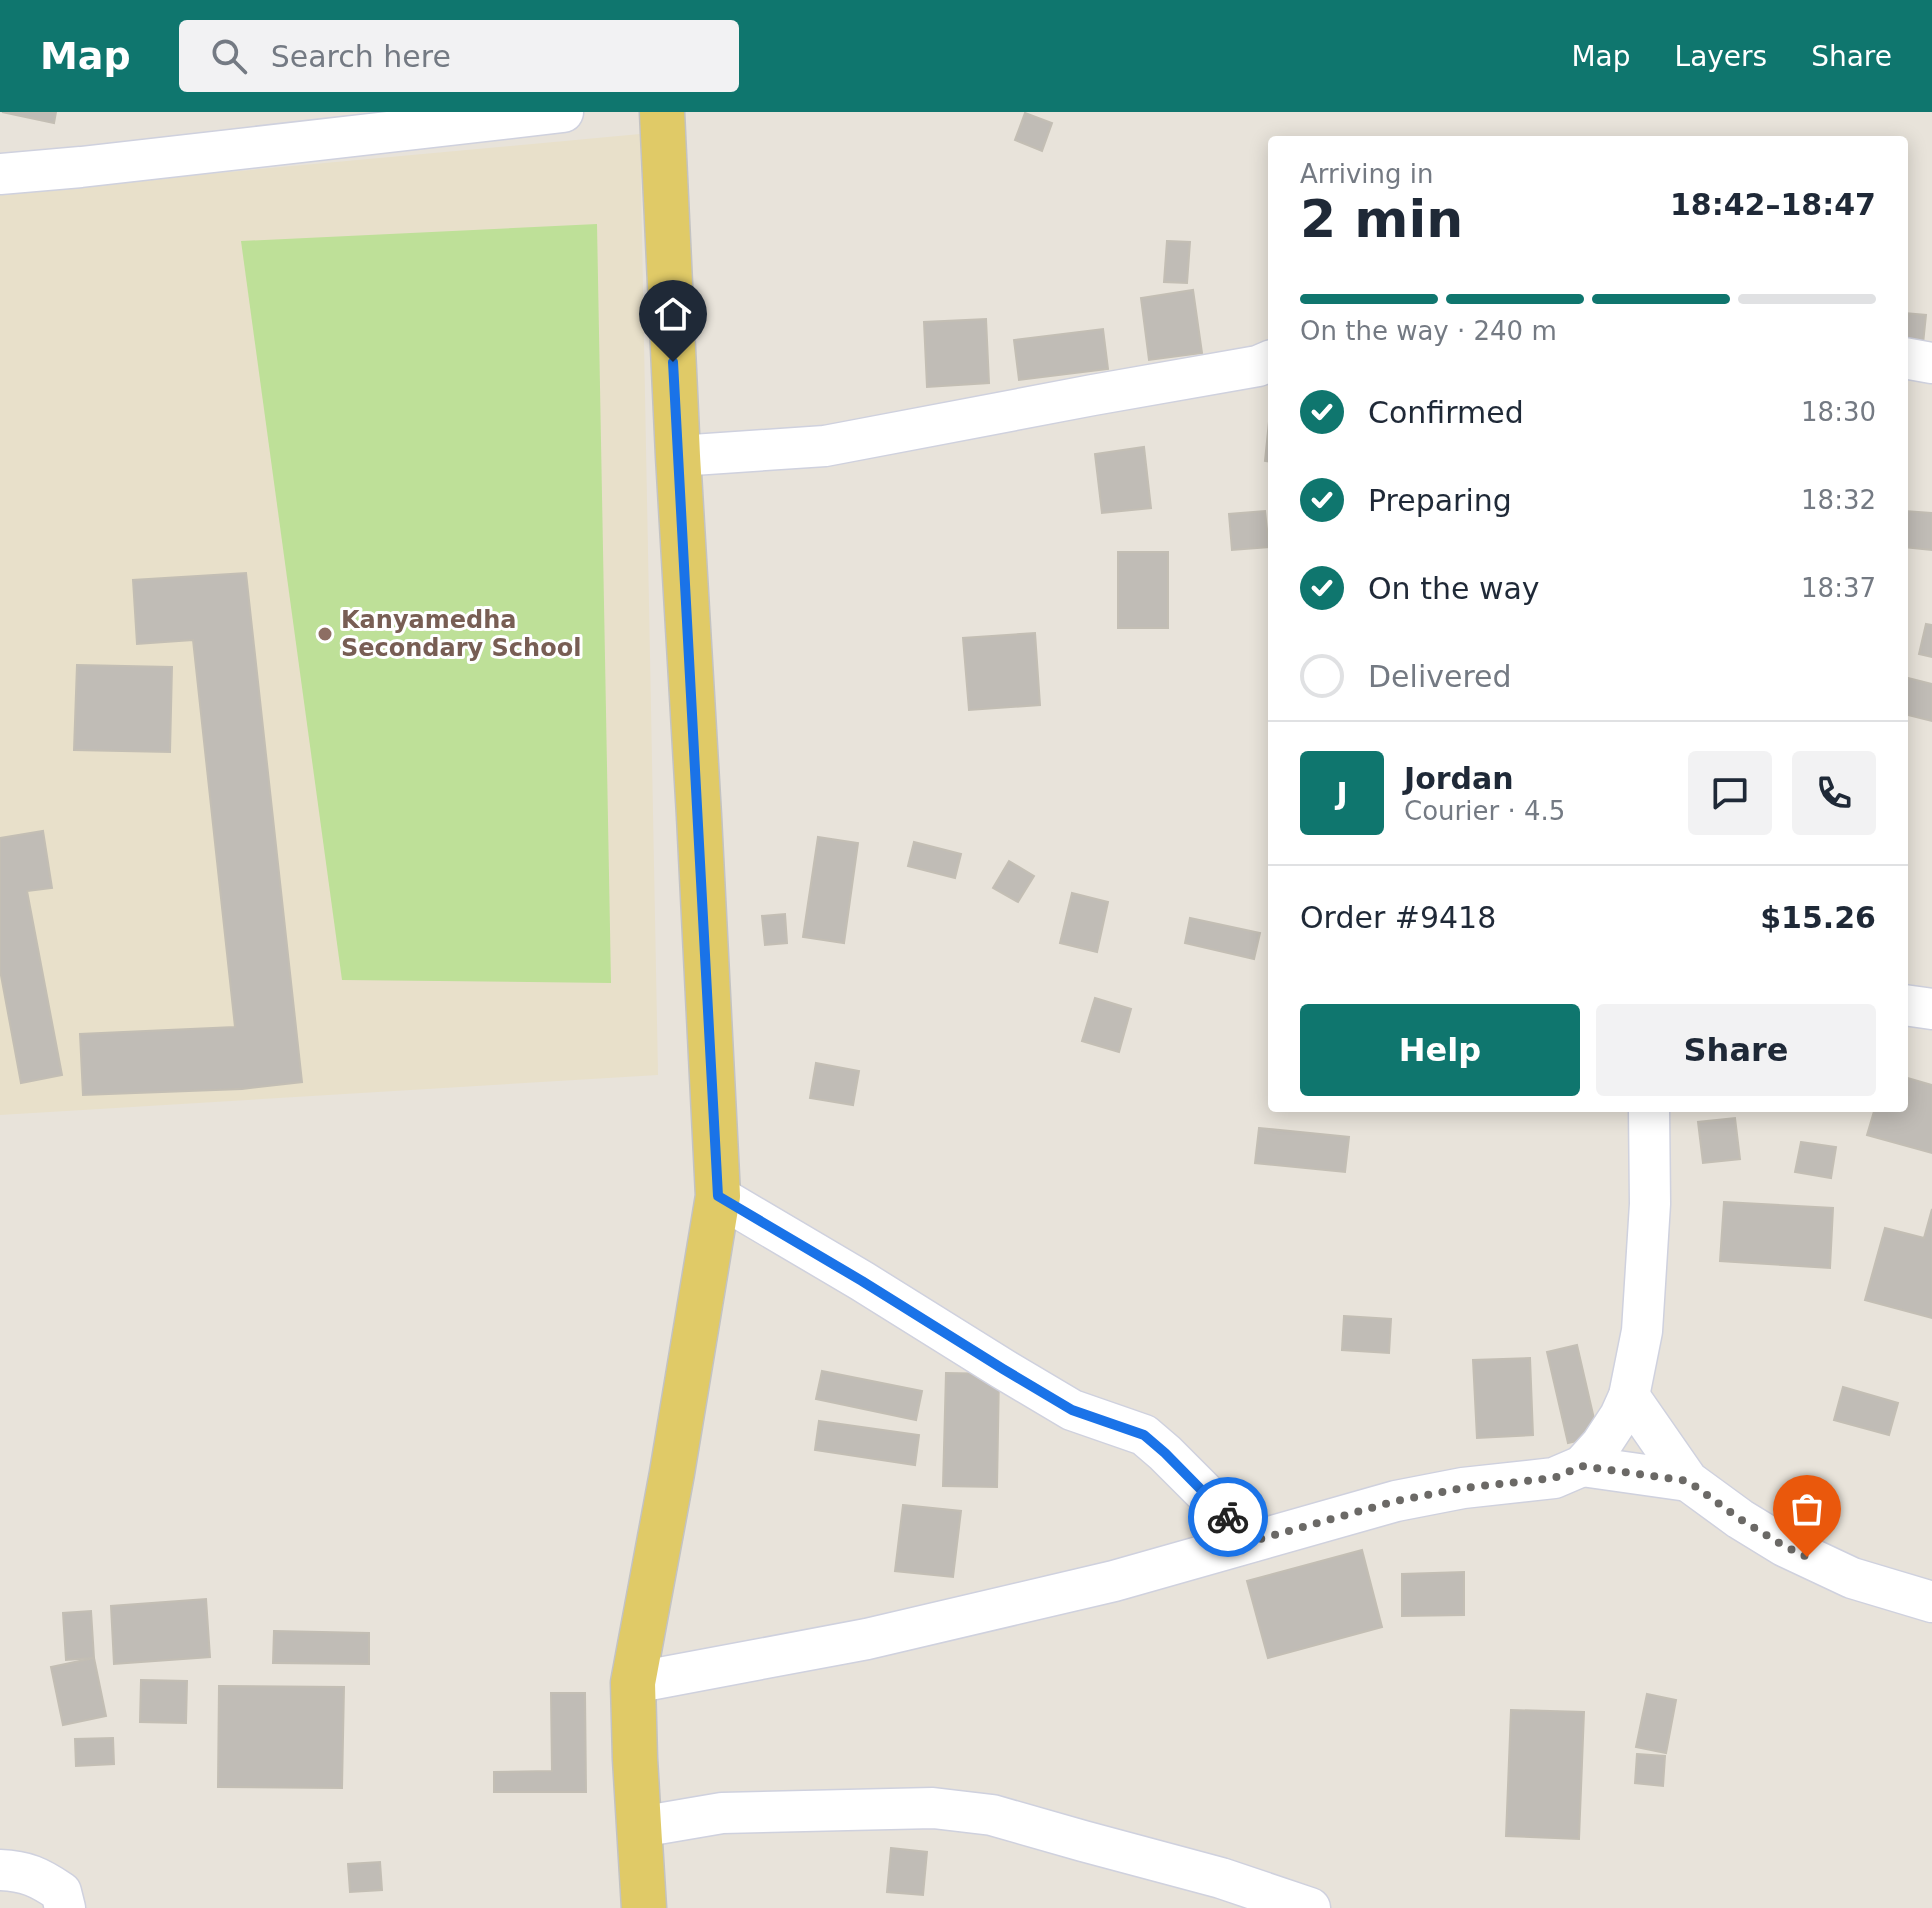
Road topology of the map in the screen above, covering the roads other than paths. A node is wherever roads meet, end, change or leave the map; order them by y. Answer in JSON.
{"nodes":[{"id":1,"x":563,"y":112,"type":"edge"},
{"id":2,"x":662,"y":112,"type":"edge"},
{"id":3,"x":0,"y":174,"type":"edge"},
{"id":4,"x":1908,"y":359,"type":"edge"},
{"id":5,"x":1268,"y":362,"type":"edge"},
{"id":6,"x":1932,"y":363,"type":"edge"},
{"id":7,"x":678,"y":456,"type":"junction"},
{"id":8,"x":1908,"y":1006,"type":"edge"},
{"id":9,"x":1932,"y":1009,"type":"edge"},
{"id":10,"x":1649,"y":1112,"type":"edge"},
{"id":11,"x":718,"y":1196,"type":"junction"},
{"id":12,"x":1629,"y":1396,"type":"junction"},
{"id":13,"x":1582,"y":1466,"type":"junction"},
{"id":14,"x":1688,"y":1481,"type":"junction"},
{"id":15,"x":1253,"y":1541,"type":"junction"},
{"id":16,"x":1932,"y":1602,"type":"edge"},
{"id":17,"x":633,"y":1683,"type":"junction"},
{"id":18,"x":640,"y":1827,"type":"junction"},
{"id":19,"x":0,"y":1870,"type":"edge"},
{"id":20,"x":65,"y":1908,"type":"edge"},
{"id":21,"x":644,"y":1908,"type":"edge"},
{"id":22,"x":1310,"y":1908,"type":"edge"}],
"edges":[{"from":1,"to":3,"type":"street"},
{"from":2,"to":7,"type":"main road"},
{"from":4,"to":6,"type":"street"},
{"from":5,"to":7,"type":"street"},
{"from":7,"to":11,"type":"main road"},
{"from":8,"to":9,"type":"street"},
{"from":10,"to":12,"type":"street"},
{"from":11,"to":15,"type":"street"},
{"from":11,"to":17,"type":"main road"},
{"from":12,"to":13,"type":"street"},
{"from":12,"to":14,"type":"street"},
{"from":13,"to":14,"type":"street"},
{"from":13,"to":15,"type":"street"},
{"from":14,"to":16,"type":"street"},
{"from":15,"to":17,"type":"street"},
{"from":17,"to":18,"type":"main road"},
{"from":18,"to":21,"type":"main road"},
{"from":18,"to":22,"type":"street"},
{"from":19,"to":20,"type":"street"}]}
